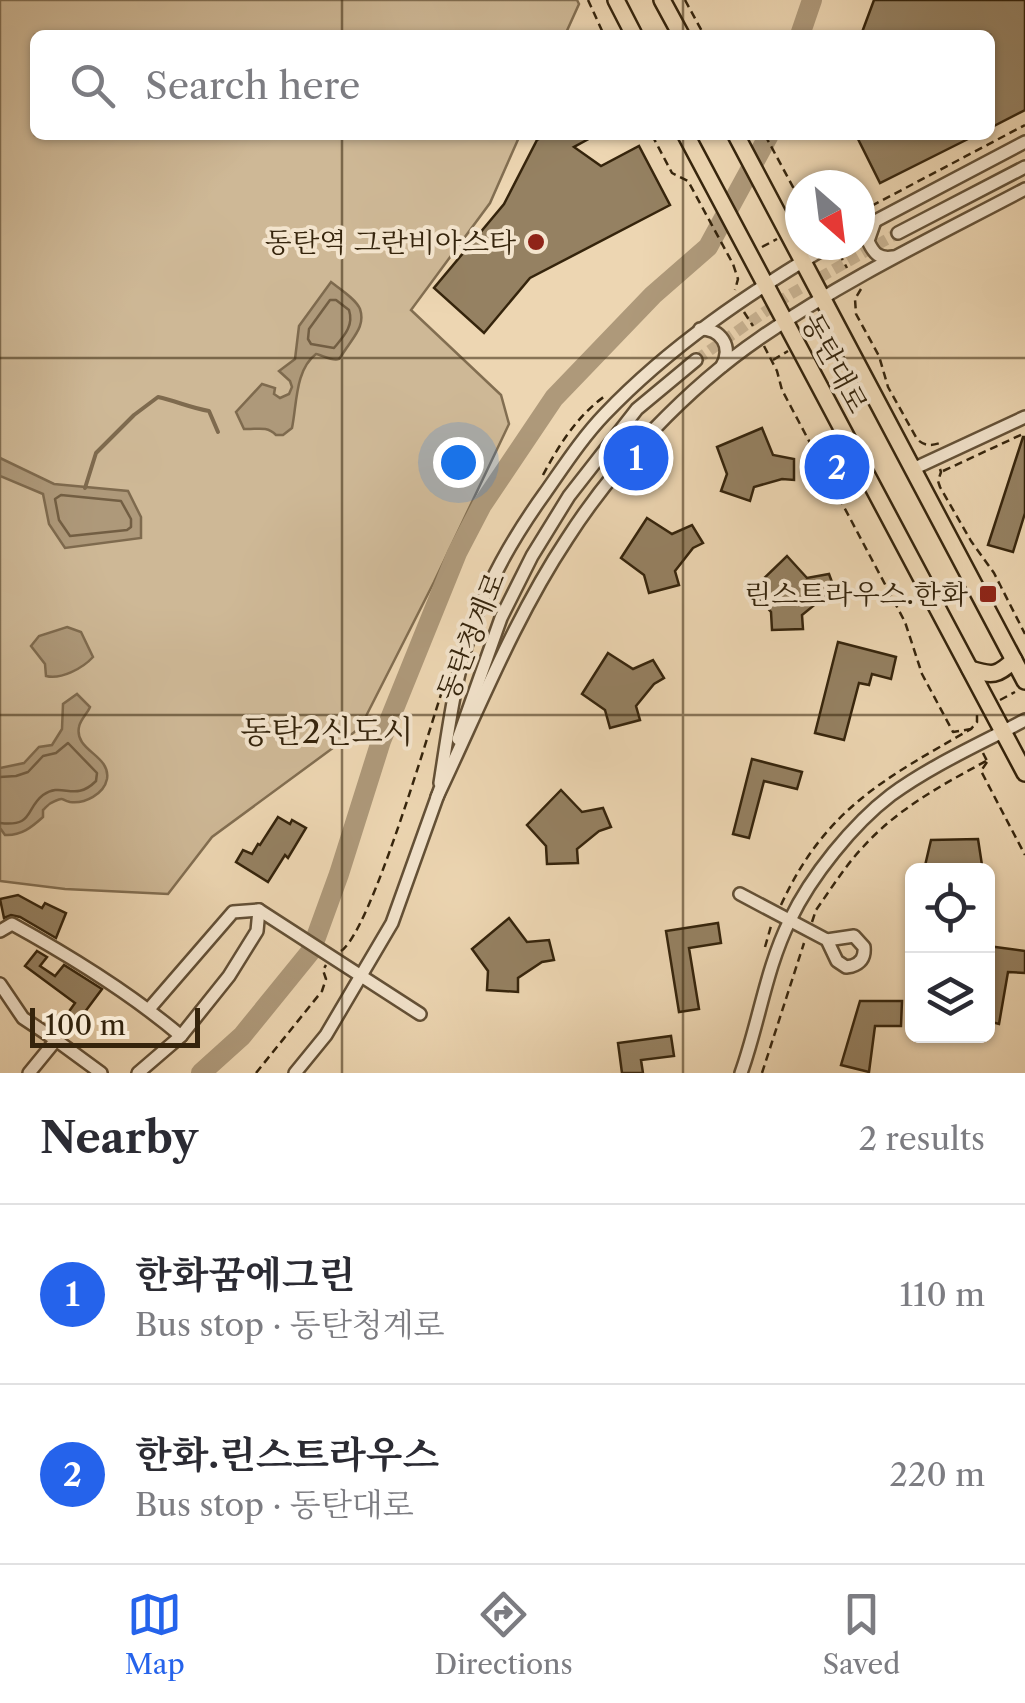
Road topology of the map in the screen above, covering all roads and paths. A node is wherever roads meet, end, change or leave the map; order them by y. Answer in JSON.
{"nodes":[{"id":1,"x":588,"y":0,"type":"edge"},
{"id":2,"x":616,"y":0,"type":"edge"},
{"id":3,"x":662,"y":0,"type":"edge"},
{"id":4,"x":685,"y":0,"type":"edge"},
{"id":5,"x":602,"y":30,"type":"edge"},
{"id":6,"x":631,"y":30,"type":"edge"},
{"id":7,"x":678,"y":30,"type":"edge"},
{"id":8,"x":701,"y":30,"type":"edge"},
{"id":9,"x":1025,"y":125,"type":"edge"},
{"id":10,"x":655,"y":140,"type":"edge"},
{"id":11,"x":689,"y":140,"type":"edge"},
{"id":12,"x":739,"y":140,"type":"edge"},
{"id":13,"x":768,"y":140,"type":"edge"},
{"id":14,"x":1025,"y":142,"type":"edge"},
{"id":15,"x":1025,"y":167,"type":"edge"},
{"id":16,"x":785,"y":172,"type":"edge"},
{"id":17,"x":1025,"y":189,"type":"edge"},
{"id":18,"x":875,"y":204,"type":"edge"},
{"id":19,"x":875,"y":221,"type":"edge"},
{"id":20,"x":785,"y":227,"type":"edge"},
{"id":21,"x":898,"y":233,"type":"tunnel mouth"},
{"id":22,"x":785,"y":234,"type":"edge"},
{"id":23,"x":748,"y":252,"type":"junction"},
{"id":24,"x":875,"y":254,"type":"edge"},
{"id":25,"x":898,"y":257,"type":"junction"},
{"id":26,"x":842,"y":260,"type":"edge"},
{"id":27,"x":802,"y":261,"type":"joint"},
{"id":28,"x":765,"y":285,"type":"junction"},
{"id":29,"x":859,"y":286,"type":"junction"},
{"id":30,"x":822,"y":298,"type":"junction"},
{"id":31,"x":738,"y":302,"type":"junction"},
{"id":32,"x":856,"y":314,"type":"junction"},
{"id":33,"x":785,"y":322,"type":"junction"},
{"id":34,"x":836,"y":325,"type":"junction"},
{"id":35,"x":700,"y":329,"type":"junction"},
{"id":36,"x":759,"y":338,"type":"junction"},
{"id":37,"x":798,"y":346,"type":"junction"},
{"id":38,"x":696,"y":360,"type":"tunnel mouth"},
{"id":39,"x":772,"y":360,"type":"junction"},
{"id":40,"x":720,"y":369,"type":"junction"},
{"id":41,"x":1025,"y":417,"type":"edge"},
{"id":42,"x":1025,"y":434,"type":"edge"},
{"id":43,"x":940,"y":443,"type":"dead end"},
{"id":44,"x":913,"y":470,"type":"junction"},
{"id":45,"x":1025,"y":634,"type":"edge"},
{"id":46,"x":1014,"y":660,"type":"junction"},
{"id":47,"x":970,"y":669,"type":"junction"},
{"id":48,"x":1025,"y":681,"type":"edge"},
{"id":49,"x":1025,"y":720,"type":"edge"},
{"id":50,"x":971,"y":730,"type":"dead end"},
{"id":51,"x":1004,"y":732,"type":"junction"},
{"id":52,"x":1025,"y":773,"type":"edge"},
{"id":53,"x":438,"y":797,"type":"junction"},
{"id":54,"x":1025,"y":855,"type":"edge"},
{"id":55,"x":740,"y":894,"type":"dead end"},
{"id":56,"x":259,"y":910,"type":"junction"},
{"id":57,"x":790,"y":920,"type":"junction"},
{"id":58,"x":808,"y":930,"type":"junction"},
{"id":59,"x":0,"y":931,"type":"edge"},
{"id":60,"x":833,"y":943,"type":"dead end"},
{"id":61,"x":323,"y":970,"type":"dead end"},
{"id":62,"x":360,"y":976,"type":"junction"},
{"id":63,"x":0,"y":984,"type":"edge"},
{"id":64,"x":149,"y":1009,"type":"junction"},
{"id":65,"x":420,"y":1014,"type":"dead end"},
{"id":66,"x":182,"y":1036,"type":"junction"},
{"id":67,"x":56,"y":1040,"type":"junction"},
{"id":68,"x":29,"y":1073,"type":"edge"},
{"id":69,"x":102,"y":1073,"type":"edge"},
{"id":70,"x":138,"y":1073,"type":"edge"},
{"id":71,"x":256,"y":1073,"type":"edge"},
{"id":72,"x":295,"y":1073,"type":"edge"},
{"id":73,"x":741,"y":1073,"type":"edge"},
{"id":74,"x":762,"y":1073,"type":"edge"}],
"edges":[{"from":1,"to":5,"type":"path"},
{"from":2,"to":6,"type":"main road"},
{"from":3,"to":7,"type":"main road"},
{"from":4,"to":8,"type":"path"},
{"from":9,"to":18,"type":"path"},
{"from":10,"to":23,"type":"path"},
{"from":11,"to":23,"type":"main road","name":"동탄대로"},
{"from":12,"to":20,"type":"main road","name":"동탄대로"},
{"from":13,"to":16,"type":"path"},
{"from":14,"to":19,"type":"street"},
{"from":15,"to":21,"type":"street"},
{"from":17,"to":25,"type":"street"},
{"from":22,"to":23,"type":"path"},
{"from":23,"to":28,"type":"main road","name":"동탄대로"},
{"from":24,"to":25,"type":"street"},
{"from":25,"to":29,"type":"street"},
{"from":26,"to":29,"type":"path"},
{"from":27,"to":28,"type":"street"},
{"from":27,"to":30,"type":"main road","name":"동탄대로"},
{"from":28,"to":31,"type":"street"},
{"from":28,"to":33,"type":"main road","name":"동탄대로"},
{"from":29,"to":30,"type":"street"},
{"from":29,"to":32,"type":"path"},
{"from":30,"to":33,"type":"street"},
{"from":30,"to":34,"type":"main road","name":"동탄대로"},
{"from":31,"to":35,"type":"street"},
{"from":31,"to":36,"type":"path"},
{"from":32,"to":34,"type":"path"},
{"from":32,"to":43,"type":"path"},
{"from":33,"to":36,"type":"street"},
{"from":33,"to":37,"type":"main road","name":"동탄대로"},
{"from":34,"to":37,"type":"path"},
{"from":34,"to":44,"type":"main road","name":"동탄대로"},
{"from":35,"to":40,"type":"street"},
{"from":35,"to":53,"type":"street"},
{"from":36,"to":39,"type":"path"},
{"from":36,"to":40,"type":"street"},
{"from":37,"to":39,"type":"path"},
{"from":37,"to":47,"type":"main road","name":"동탄대로"},
{"from":38,"to":53,"type":"street","name":"동탄청계로"},
{"from":39,"to":50,"type":"path"},
{"from":40,"to":53,"type":"street"},
{"from":41,"to":44,"type":"street"},
{"from":42,"to":45,"type":"path"},
{"from":44,"to":46,"type":"main road","name":"동탄대로"},
{"from":46,"to":47,"type":"main road"},
{"from":46,"to":48,"type":"main road","name":"동탄대로"},
{"from":47,"to":51,"type":"main road","name":"동탄대로"},
{"from":49,"to":51,"type":"street"},
{"from":51,"to":52,"type":"main road","name":"동탄대로"},
{"from":51,"to":57,"type":"street"},
{"from":53,"to":62,"type":"street","name":"동탄청계로"},
{"from":54,"to":58,"type":"path"},
{"from":55,"to":57,"type":"street"},
{"from":56,"to":62,"type":"street"},
{"from":56,"to":64,"type":"street"},
{"from":56,"to":66,"type":"street"},
{"from":57,"to":58,"type":"street"},
{"from":57,"to":73,"type":"street"},
{"from":58,"to":60,"type":"street"},
{"from":58,"to":74,"type":"path"},
{"from":59,"to":64,"type":"street"},
{"from":61,"to":71,"type":"path"},
{"from":62,"to":65,"type":"street"},
{"from":62,"to":72,"type":"street","name":"동탄청계로"},
{"from":63,"to":67,"type":"street"},
{"from":64,"to":66,"type":"street"},
{"from":66,"to":70,"type":"street"},
{"from":67,"to":68,"type":"street"},
{"from":67,"to":69,"type":"street"}]}
